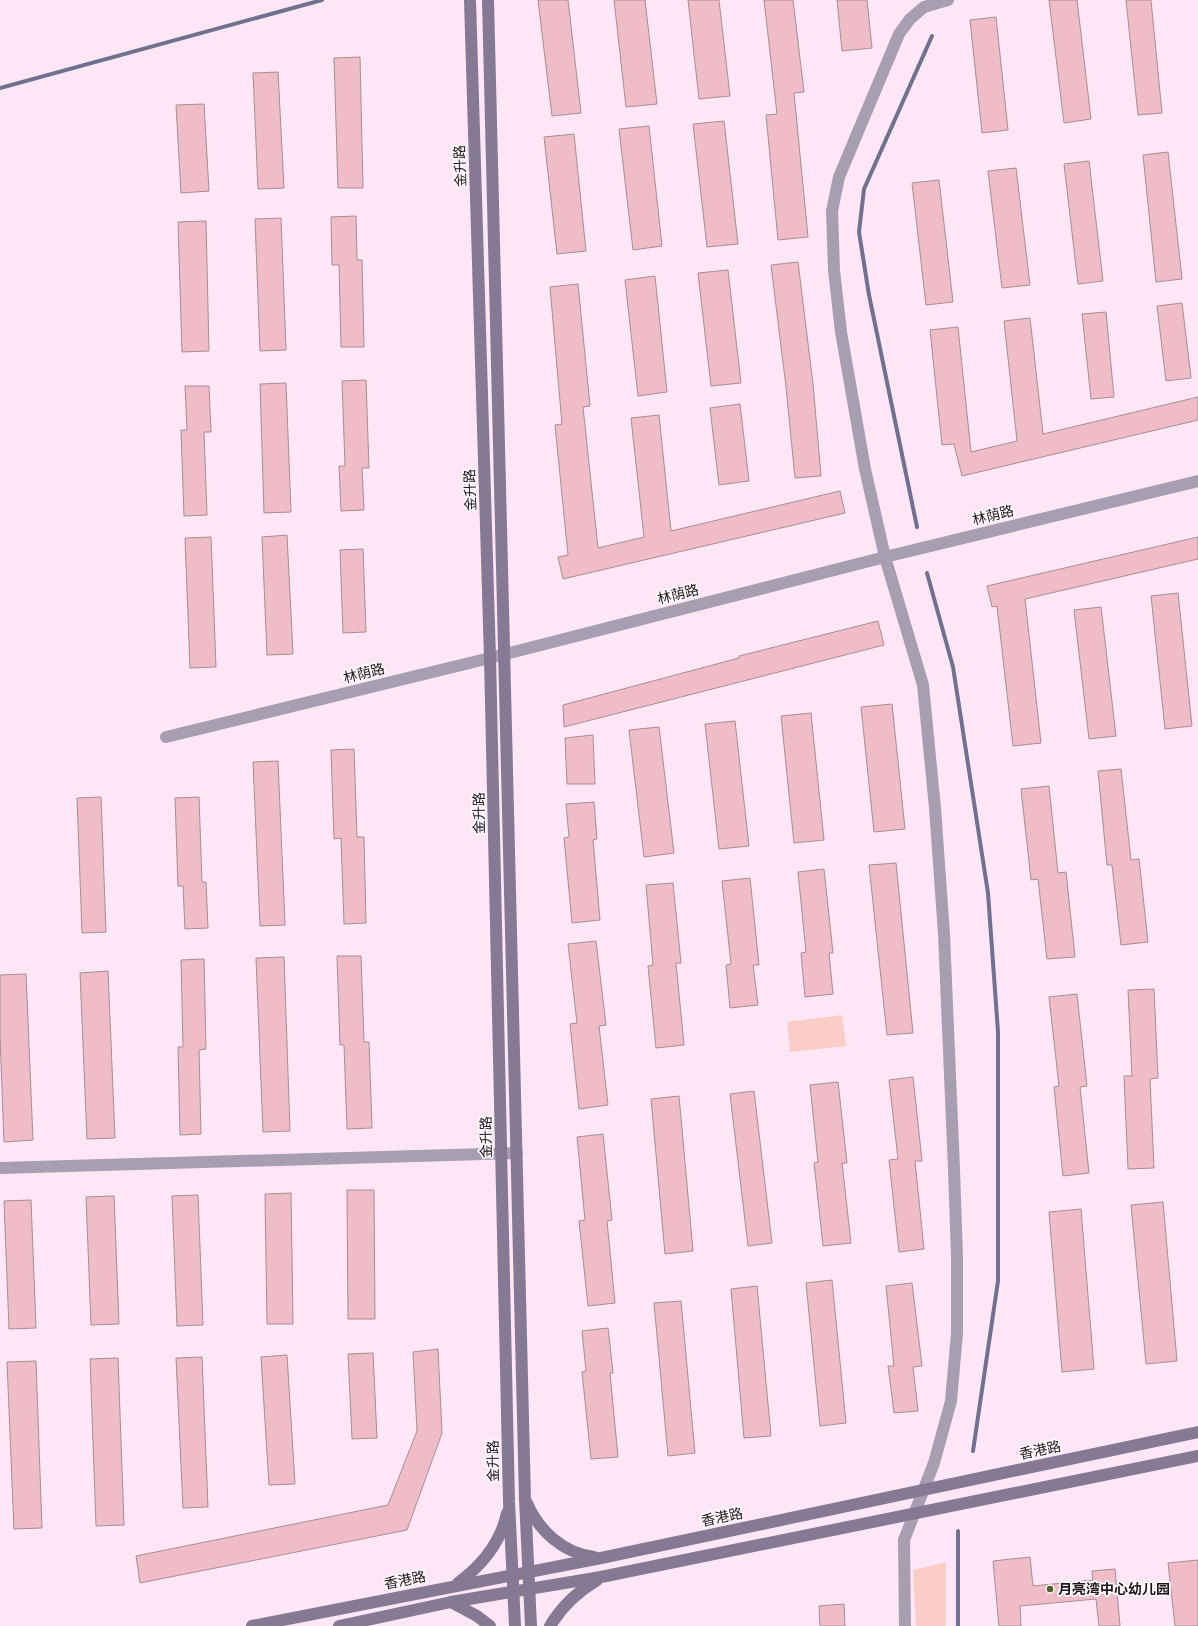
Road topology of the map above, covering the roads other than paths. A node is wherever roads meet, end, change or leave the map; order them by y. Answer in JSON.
{"nodes":[{"id":1,"x":470,"y":0,"type":"edge"},
{"id":2,"x":488,"y":0,"type":"edge"},
{"id":3,"x":948,"y":0,"type":"edge"},
{"id":4,"x":1198,"y":481,"type":"edge"},
{"id":5,"x":885,"y":557,"type":"junction"},
{"id":6,"x":504,"y":654,"type":"junction"},
{"id":7,"x":490,"y":658,"type":"junction"},
{"id":8,"x":166,"y":737,"type":"dead end"},
{"id":9,"x":502,"y":1153,"type":"junction"},
{"id":10,"x":517,"y":1153,"type":"junction"},
{"id":11,"x":0,"y":1168,"type":"edge"},
{"id":12,"x":1198,"y":1432,"type":"edge"},
{"id":13,"x":1198,"y":1456,"type":"edge"},
{"id":14,"x":923,"y":1490,"type":"junction"},
{"id":15,"x":526,"y":1499,"type":"junction"},
{"id":16,"x":509,"y":1502,"type":"junction"},
{"id":17,"x":914,"y":1514,"type":"junction"},
{"id":18,"x":601,"y":1558,"type":"junction"},
{"id":19,"x":529,"y":1571,"type":"junction"},
{"id":20,"x":513,"y":1574,"type":"junction"},
{"id":21,"x":601,"y":1577,"type":"junction"},
{"id":22,"x":456,"y":1585,"type":"junction"},
{"id":23,"x":529,"y":1589,"type":"junction"},
{"id":24,"x":514,"y":1592,"type":"junction"},
{"id":25,"x":451,"y":1602,"type":"junction"},
{"id":26,"x":252,"y":1626,"type":"edge"},
{"id":27,"x":339,"y":1626,"type":"edge"},
{"id":28,"x":490,"y":1626,"type":"edge"},
{"id":29,"x":515,"y":1626,"type":"edge"},
{"id":30,"x":531,"y":1626,"type":"edge"},
{"id":31,"x":550,"y":1626,"type":"edge"},
{"id":32,"x":905,"y":1626,"type":"edge"}],
"edges":[{"from":1,"to":7,"type":"main road","name":"金升路"},
{"from":2,"to":6,"type":"main road","name":"金升路"},
{"from":3,"to":5,"type":"street"},
{"from":4,"to":5,"type":"street","name":"林荫路"},
{"from":5,"to":6,"type":"street","name":"林荫路"},
{"from":5,"to":14,"type":"street"},
{"from":6,"to":7,"type":"street","name":"林荫路"},
{"from":6,"to":10,"type":"main road","name":"金升路"},
{"from":7,"to":8,"type":"street","name":"林荫路"},
{"from":7,"to":9,"type":"main road","name":"金升路"},
{"from":9,"to":10,"type":"street"},
{"from":9,"to":11,"type":"street"},
{"from":9,"to":16,"type":"main road","name":"金升路"},
{"from":10,"to":15,"type":"main road","name":"金升路"},
{"from":12,"to":14,"type":"main road","name":"香港路"},
{"from":13,"to":17,"type":"main road"},
{"from":14,"to":17,"type":"street"},
{"from":14,"to":18,"type":"main road","name":"香港路"},
{"from":15,"to":18,"type":"main road"},
{"from":15,"to":19,"type":"main road","name":"金升路"},
{"from":16,"to":20,"type":"main road","name":"金升路"},
{"from":16,"to":22,"type":"main road"},
{"from":17,"to":21,"type":"main road"},
{"from":17,"to":32,"type":"street"},
{"from":18,"to":19,"type":"main road","name":"香港路"},
{"from":19,"to":20,"type":"main road","name":"香港路"},
{"from":19,"to":23,"type":"main road","name":"金升路"},
{"from":20,"to":22,"type":"main road","name":"香港路"},
{"from":20,"to":24,"type":"main road","name":"金升路"},
{"from":21,"to":23,"type":"main road"},
{"from":21,"to":31,"type":"main road"},
{"from":22,"to":26,"type":"main road","name":"香港路"},
{"from":23,"to":24,"type":"main road"},
{"from":23,"to":30,"type":"main road","name":"金升路"},
{"from":24,"to":25,"type":"main road"},
{"from":24,"to":29,"type":"main road","name":"金升路"},
{"from":25,"to":27,"type":"main road"},
{"from":25,"to":28,"type":"main road"}]}
